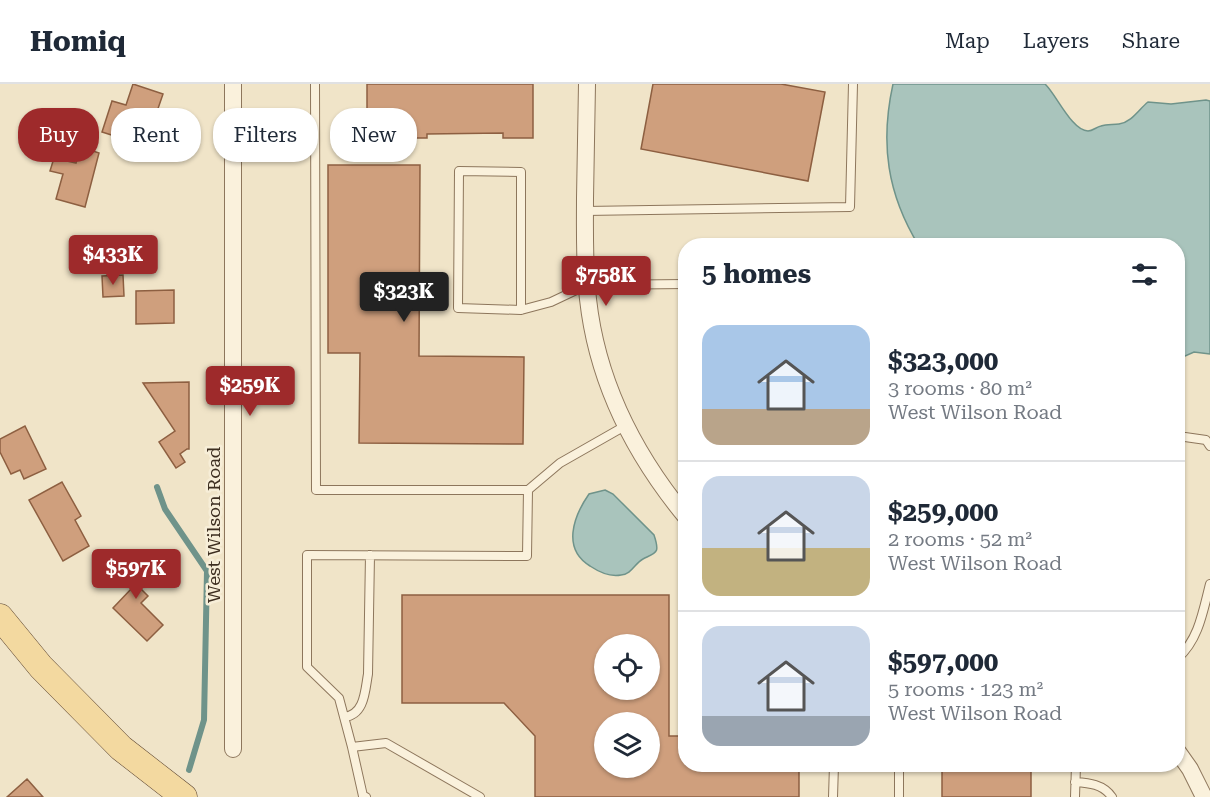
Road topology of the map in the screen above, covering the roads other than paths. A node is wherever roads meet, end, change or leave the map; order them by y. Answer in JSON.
{"nodes":[{"id":1,"x":233,"y":84,"type":"edge"},
{"id":2,"x":315,"y":84,"type":"edge"},
{"id":3,"x":587,"y":84,"type":"edge"},
{"id":4,"x":853,"y":84,"type":"edge"},
{"id":5,"x":585,"y":211,"type":"junction"},
{"id":6,"x":678,"y":284,"type":"edge"},
{"id":7,"x":587,"y":285,"type":"junction"},
{"id":8,"x":521,"y":310,"type":"junction"},
{"id":9,"x":625,"y":426,"type":"junction"},
{"id":10,"x":1185,"y":437,"type":"edge"},
{"id":11,"x":1210,"y":446,"type":"edge"},
{"id":12,"x":528,"y":490,"type":"junction"},
{"id":13,"x":678,"y":507,"type":"edge"},
{"id":14,"x":370,"y":555,"type":"junction"},
{"id":15,"x":1210,"y":584,"type":"edge"},
{"id":16,"x":0,"y":617,"type":"edge"},
{"id":17,"x":1185,"y":650,"type":"edge"},
{"id":18,"x":344,"y":717,"type":"junction"},
{"id":19,"x":352,"y":747,"type":"junction"},
{"id":20,"x":233,"y":749,"type":"dead end"},
{"id":21,"x":1185,"y":762,"type":"edge"},
{"id":22,"x":834,"y":772,"type":"edge"},
{"id":23,"x":899,"y":772,"type":"edge"},
{"id":24,"x":1076,"y":772,"type":"edge"},
{"id":25,"x":1076,"y":782,"type":"junction"},
{"id":26,"x":184,"y":797,"type":"edge"},
{"id":27,"x":366,"y":797,"type":"edge"},
{"id":28,"x":480,"y":797,"type":"edge"},
{"id":29,"x":833,"y":797,"type":"edge"},
{"id":30,"x":898,"y":797,"type":"edge"},
{"id":31,"x":1075,"y":797,"type":"edge"},
{"id":32,"x":1112,"y":797,"type":"edge"},
{"id":33,"x":1204,"y":797,"type":"edge"}],
"edges":[{"from":1,"to":20,"type":"street","name":"West Wilson Road"},
{"from":2,"to":12,"type":"lane"},
{"from":3,"to":5,"type":"street"},
{"from":4,"to":5,"type":"lane"},
{"from":5,"to":7,"type":"street"},
{"from":6,"to":7,"type":"lane"},
{"from":7,"to":8,"type":"lane"},
{"from":7,"to":9,"type":"street"},
{"from":8,"to":8,"type":"lane"},
{"from":9,"to":12,"type":"lane"},
{"from":9,"to":13,"type":"street"},
{"from":10,"to":11,"type":"lane"},
{"from":12,"to":14,"type":"lane"},
{"from":14,"to":18,"type":"lane"},
{"from":14,"to":18,"type":"lane"},
{"from":15,"to":17,"type":"lane"},
{"from":16,"to":26,"type":"main road"},
{"from":18,"to":19,"type":"lane"},
{"from":19,"to":27,"type":"lane"},
{"from":19,"to":28,"type":"lane"},
{"from":21,"to":33,"type":"street"},
{"from":22,"to":29,"type":"lane"},
{"from":23,"to":30,"type":"lane"},
{"from":24,"to":25,"type":"lane"},
{"from":25,"to":31,"type":"lane"},
{"from":25,"to":32,"type":"lane"}]}
